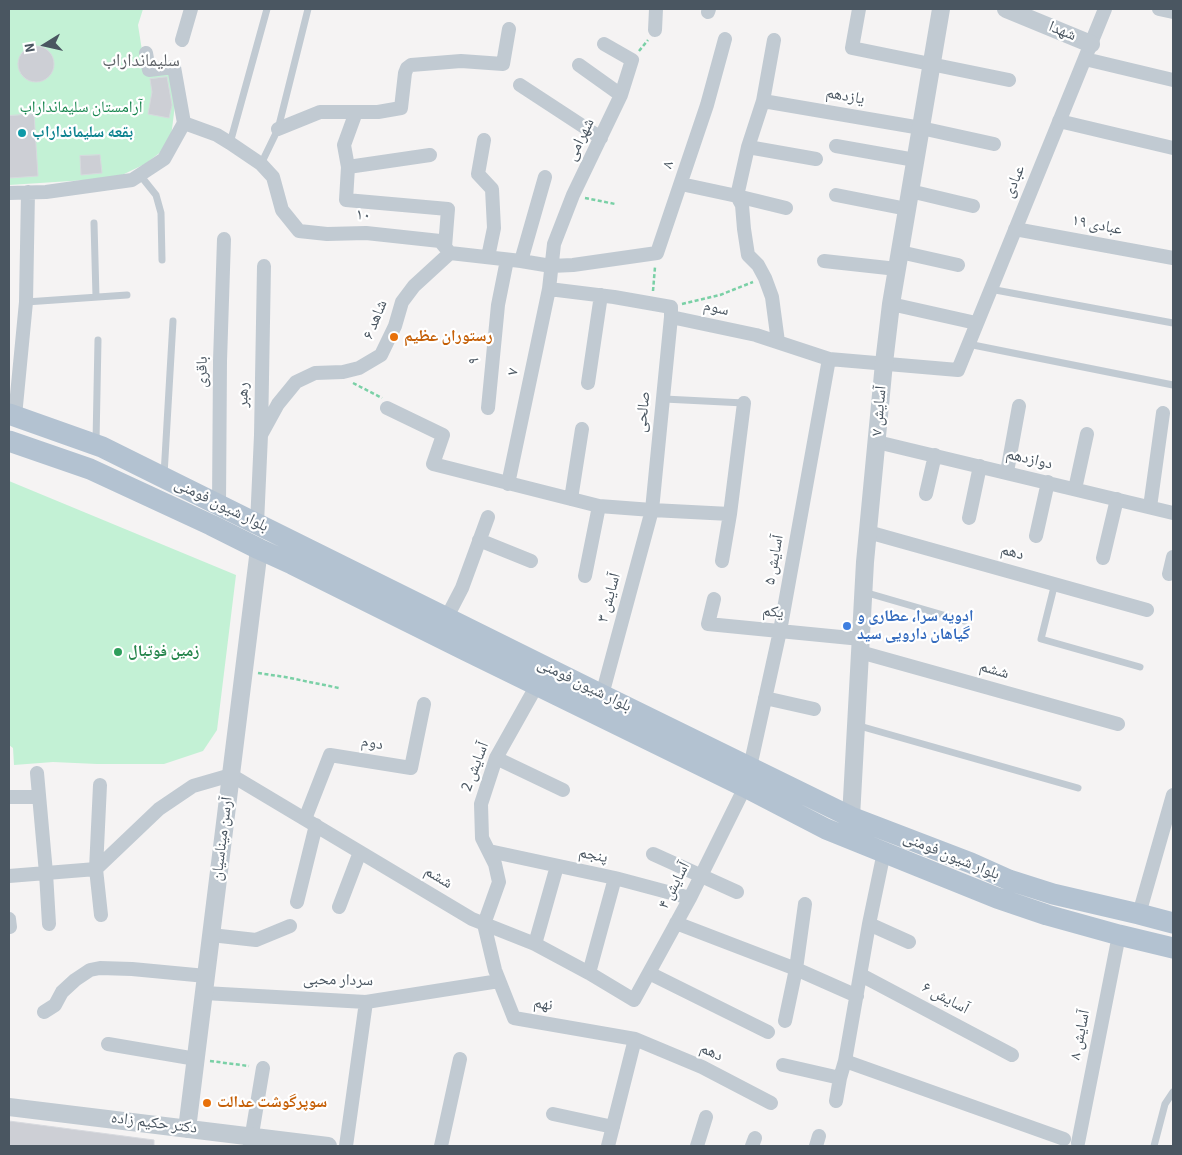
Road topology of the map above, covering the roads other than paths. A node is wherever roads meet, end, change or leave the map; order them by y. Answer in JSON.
{"nodes":[{"id":1,"x":191,"y":9,"type":"edge"},
{"id":2,"x":267,"y":9,"type":"edge"},
{"id":3,"x":308,"y":9,"type":"edge"},
{"id":4,"x":656,"y":9,"type":"edge"},
{"id":5,"x":859,"y":9,"type":"edge"},
{"id":6,"x":941,"y":9,"type":"edge"},
{"id":7,"x":1105,"y":9,"type":"edge"},
{"id":8,"x":1159,"y":9,"type":"edge"},
{"id":9,"x":1016,"y":11,"type":"edge"},
{"id":10,"x":1173,"y":12,"type":"edge"},
{"id":11,"x":509,"y":29,"type":"dead end"},
{"id":12,"x":654,"y":30,"type":"road end"},
{"id":13,"x":725,"y":38,"type":"dead end"},
{"id":14,"x":182,"y":40,"type":"dead end"},
{"id":15,"x":774,"y":40,"type":"dead end"},
{"id":16,"x":604,"y":44,"type":"dead end"},
{"id":17,"x":1088,"y":51,"type":"junction"},
{"id":18,"x":146,"y":53,"type":"dead end"},
{"id":19,"x":931,"y":64,"type":"junction"},
{"id":20,"x":579,"y":65,"type":"dead end"},
{"id":21,"x":1009,"y":80,"type":"dead end"},
{"id":22,"x":1173,"y":80,"type":"edge"},
{"id":23,"x":520,"y":85,"type":"dead end"},
{"id":24,"x":621,"y":95,"type":"junction"},
{"id":25,"x":763,"y":101,"type":"junction"},
{"id":26,"x":356,"y":112,"type":"junction"},
{"id":27,"x":1059,"y":121,"type":"junction"},
{"id":28,"x":184,"y":123,"type":"junction"},
{"id":29,"x":920,"y":128,"type":"junction"},
{"id":30,"x":278,"y":129,"type":"junction"},
{"id":31,"x":601,"y":138,"type":"junction"},
{"id":32,"x":484,"y":140,"type":"dead end"},
{"id":33,"x":230,"y":143,"type":"junction"},
{"id":34,"x":994,"y":144,"type":"dead end"},
{"id":35,"x":836,"y":146,"type":"dead end"},
{"id":36,"x":748,"y":147,"type":"junction"},
{"id":37,"x":1173,"y":148,"type":"edge"},
{"id":38,"x":430,"y":155,"type":"dead end"},
{"id":39,"x":816,"y":158,"type":"dead end"},
{"id":40,"x":915,"y":160,"type":"junction"},
{"id":41,"x":261,"y":164,"type":"junction"},
{"id":42,"x":348,"y":167,"type":"junction"},
{"id":43,"x":140,"y":175,"type":"junction"},
{"id":44,"x":545,"y":177,"type":"dead end"},
{"id":45,"x":681,"y":184,"type":"junction"},
{"id":46,"x":28,"y":192,"type":"junction"},
{"id":47,"x":9,"y":193,"type":"edge"},
{"id":48,"x":836,"y":195,"type":"dead end"},
{"id":49,"x":737,"y":196,"type":"junction"},
{"id":50,"x":908,"y":200,"type":"junction"},
{"id":51,"x":973,"y":206,"type":"dead end"},
{"id":52,"x":786,"y":208,"type":"dead end"},
{"id":53,"x":94,"y":223,"type":"dead end"},
{"id":54,"x":1015,"y":229,"type":"junction"},
{"id":55,"x":224,"y":239,"type":"dead end"},
{"id":56,"x":448,"y":250,"type":"junction"},
{"id":57,"x":900,"y":252,"type":"junction"},
{"id":58,"x":657,"y":253,"type":"joint"},
{"id":59,"x":488,"y":257,"type":"junction"},
{"id":60,"x":1173,"y":258,"type":"edge"},
{"id":61,"x":162,"y":260,"type":"dead end"},
{"id":62,"x":514,"y":261,"type":"junction"},
{"id":63,"x":824,"y":261,"type":"dead end"},
{"id":64,"x":958,"y":265,"type":"dead end"},
{"id":65,"x":264,"y":266,"type":"dead end"},
{"id":66,"x":551,"y":266,"type":"junction"},
{"id":67,"x":897,"y":269,"type":"junction"},
{"id":68,"x":549,"y":289,"type":"junction"},
{"id":69,"x":990,"y":289,"type":"junction"},
{"id":70,"x":127,"y":295,"type":"dead end"},
{"id":71,"x":601,"y":296,"type":"junction"},
{"id":72,"x":96,"y":297,"type":"junction"},
{"id":73,"x":26,"y":302,"type":"junction"},
{"id":74,"x":891,"y":304,"type":"junction"},
{"id":75,"x":671,"y":312,"type":"junction"},
{"id":76,"x":173,"y":321,"type":"dead end"},
{"id":77,"x":1173,"y":323,"type":"edge"},
{"id":78,"x":976,"y":324,"type":"junction"},
{"id":79,"x":98,"y":340,"type":"dead end"},
{"id":80,"x":778,"y":342,"type":"junction"},
{"id":81,"x":968,"y":344,"type":"junction"},
{"id":82,"x":829,"y":359,"type":"junction"},
{"id":83,"x":884,"y":363,"type":"junction"},
{"id":84,"x":958,"y":370,"type":"joint"},
{"id":85,"x":588,"y":383,"type":"dead end"},
{"id":86,"x":1173,"y":385,"type":"edge"},
{"id":87,"x":664,"y":399,"type":"junction"},
{"id":88,"x":744,"y":403,"type":"joint"},
{"id":89,"x":1019,"y":406,"type":"dead end"},
{"id":90,"x":387,"y":408,"type":"road end"},
{"id":91,"x":488,"y":408,"type":"dead end"},
{"id":92,"x":1163,"y":413,"type":"dead end"},
{"id":93,"x":12,"y":415,"type":"edge"},
{"id":94,"x":582,"y":429,"type":"dead end"},
{"id":95,"x":262,"y":434,"type":"junction"},
{"id":96,"x":1087,"y":434,"type":"dead end"},
{"id":97,"x":9,"y":441,"type":"edge"},
{"id":98,"x":877,"y":442,"type":"junction"},
{"id":99,"x":96,"y":445,"type":"junction"},
{"id":100,"x":935,"y":456,"type":"junction"},
{"id":101,"x":980,"y":466,"type":"junction"},
{"id":102,"x":1007,"y":472,"type":"junction"},
{"id":103,"x":164,"y":478,"type":"junction"},
{"id":104,"x":1048,"y":482,"type":"junction"},
{"id":105,"x":508,"y":484,"type":"junction"},
{"id":106,"x":1076,"y":488,"type":"junction"},
{"id":107,"x":926,"y":494,"type":"dead end"},
{"id":108,"x":571,"y":499,"type":"junction"},
{"id":109,"x":1117,"y":499,"type":"junction"},
{"id":110,"x":219,"y":505,"type":"junction"},
{"id":111,"x":599,"y":506,"type":"junction"},
{"id":112,"x":1150,"y":507,"type":"junction"},
{"id":113,"x":652,"y":510,"type":"junction"},
{"id":114,"x":1173,"y":512,"type":"edge"},
{"id":115,"x":730,"y":514,"type":"junction"},
{"id":116,"x":488,"y":517,"type":"dead end"},
{"id":117,"x":969,"y":518,"type":"dead end"},
{"id":118,"x":257,"y":524,"type":"junction"},
{"id":119,"x":868,"y":532,"type":"junction"},
{"id":120,"x":1036,"y":536,"type":"dead end"},
{"id":121,"x":480,"y":540,"type":"junction"},
{"id":122,"x":259,"y":550,"type":"junction"},
{"id":123,"x":1173,"y":557,"type":"edge"},
{"id":124,"x":1104,"y":558,"type":"dead end"},
{"id":125,"x":531,"y":561,"type":"dead end"},
{"id":126,"x":722,"y":561,"type":"dead end"},
{"id":127,"x":1169,"y":574,"type":"dead end"},
{"id":128,"x":585,"y":576,"type":"dead end"},
{"id":129,"x":1055,"y":583,"type":"junction"},
{"id":130,"x":863,"y":592,"type":"junction"},
{"id":131,"x":714,"y":599,"type":"dead end"},
{"id":132,"x":1147,"y":610,"type":"dead end"},
{"id":133,"x":447,"y":617,"type":"junction"},
{"id":134,"x":964,"y":620,"type":"dead end"},
{"id":135,"x":780,"y":631,"type":"junction"},
{"id":136,"x":860,"y":646,"type":"junction"},
{"id":137,"x":1140,"y":666,"type":"dead end"},
{"id":138,"x":536,"y":685,"type":"junction"},
{"id":139,"x":602,"y":695,"type":"junction"},
{"id":140,"x":765,"y":698,"type":"junction"},
{"id":141,"x":424,"y":704,"type":"dead end"},
{"id":142,"x":814,"y":709,"type":"dead end"},
{"id":143,"x":1118,"y":724,"type":"dead end"},
{"id":144,"x":856,"y":725,"type":"junction"},
{"id":145,"x":496,"y":758,"type":"junction"},
{"id":146,"x":750,"y":766,"type":"junction"},
{"id":147,"x":37,"y":773,"type":"dead end"},
{"id":148,"x":231,"y":775,"type":"junction"},
{"id":149,"x":100,"y":785,"type":"dead end"},
{"id":150,"x":745,"y":787,"type":"junction"},
{"id":151,"x":1078,"y":788,"type":"dead end"},
{"id":152,"x":563,"y":790,"type":"dead end"},
{"id":153,"x":1173,"y":795,"type":"edge"},
{"id":154,"x":39,"y":797,"type":"junction"},
{"id":155,"x":9,"y":798,"type":"edge"},
{"id":156,"x":851,"y":817,"type":"junction"},
{"id":157,"x":310,"y":822,"type":"junction"},
{"id":158,"x":489,"y":851,"type":"junction"},
{"id":159,"x":360,"y":852,"type":"junction"},
{"id":160,"x":884,"y":852,"type":"junction"},
{"id":161,"x":653,"y":854,"type":"dead end"},
{"id":162,"x":970,"y":863,"type":"junction"},
{"id":163,"x":557,"y":866,"type":"junction"},
{"id":164,"x":96,"y":869,"type":"junction"},
{"id":165,"x":46,"y":873,"type":"junction"},
{"id":166,"x":701,"y":875,"type":"junction"},
{"id":167,"x":9,"y":876,"type":"edge"},
{"id":168,"x":615,"y":878,"type":"junction"},
{"id":169,"x":961,"y":884,"type":"junction"},
{"id":170,"x":737,"y":892,"type":"dead end"},
{"id":171,"x":690,"y":898,"type":"junction"},
{"id":172,"x":297,"y":902,"type":"dead end"},
{"id":173,"x":804,"y":904,"type":"dead end"},
{"id":174,"x":339,"y":906,"type":"dead end"},
{"id":175,"x":1139,"y":914,"type":"junction"},
{"id":176,"x":101,"y":915,"type":"dead end"},
{"id":177,"x":676,"y":923,"type":"junction"},
{"id":178,"x":1173,"y":923,"type":"edge"},
{"id":179,"x":49,"y":924,"type":"dead end"},
{"id":180,"x":484,"y":924,"type":"junction"},
{"id":181,"x":869,"y":924,"type":"junction"},
{"id":182,"x":290,"y":926,"type":"dead end"},
{"id":183,"x":211,"y":935,"type":"junction"},
{"id":184,"x":1119,"y":935,"type":"junction"},
{"id":185,"x":909,"y":942,"type":"dead end"},
{"id":186,"x":535,"y":944,"type":"junction"},
{"id":187,"x":1173,"y":948,"type":"edge"},
{"id":188,"x":796,"y":969,"type":"junction"},
{"id":189,"x":589,"y":973,"type":"junction"},
{"id":190,"x":649,"y":973,"type":"junction"},
{"id":191,"x":861,"y":974,"type":"junction"},
{"id":192,"x":500,"y":981,"type":"junction"},
{"id":193,"x":205,"y":985,"type":"junction"},
{"id":194,"x":857,"y":996,"type":"junction"},
{"id":195,"x":634,"y":1000,"type":"joint"},
{"id":196,"x":366,"y":1002,"type":"junction"},
{"id":197,"x":44,"y":1012,"type":"dead end"},
{"id":198,"x":785,"y":1021,"type":"dead end"},
{"id":199,"x":768,"y":1032,"type":"dead end"},
{"id":200,"x":635,"y":1039,"type":"junction"},
{"id":201,"x":108,"y":1044,"type":"dead end"},
{"id":202,"x":1012,"y":1055,"type":"dead end"},
{"id":203,"x":196,"y":1059,"type":"junction"},
{"id":204,"x":460,"y":1059,"type":"dead end"},
{"id":205,"x":845,"y":1061,"type":"junction"},
{"id":206,"x":783,"y":1065,"type":"dead end"},
{"id":207,"x":263,"y":1068,"type":"road end"},
{"id":208,"x":840,"y":1078,"type":"junction"},
{"id":209,"x":1173,"y":1092,"type":"edge"},
{"id":210,"x":836,"y":1101,"type":"dead end"},
{"id":211,"x":771,"y":1103,"type":"dead end"},
{"id":212,"x":9,"y":1106,"type":"edge"},
{"id":213,"x":553,"y":1114,"type":"dead end"},
{"id":214,"x":706,"y":1117,"type":"dead end"},
{"id":215,"x":613,"y":1127,"type":"junction"},
{"id":216,"x":187,"y":1129,"type":"junction"},
{"id":217,"x":1064,"y":1139,"type":"dead end"},
{"id":218,"x":251,"y":1142,"type":"edge"},
{"id":219,"x":1078,"y":1142,"type":"dead end"},
{"id":220,"x":328,"y":1146,"type":"edge"},
{"id":221,"x":346,"y":1146,"type":"edge"},
{"id":222,"x":441,"y":1146,"type":"edge"},
{"id":223,"x":608,"y":1146,"type":"edge"},
{"id":224,"x":697,"y":1146,"type":"edge"},
{"id":225,"x":1154,"y":1146,"type":"edge"}],
"edges":[{"from":1,"to":14,"type":"street"},
{"from":2,"to":33,"type":"lane"},
{"from":3,"to":30,"type":"lane"},
{"from":4,"to":12,"type":"street"},
{"from":5,"to":19,"type":"street"},
{"from":6,"to":19,"type":"street","name":"آسایش ۷"},
{"from":7,"to":17,"type":"street","name":"عبادی"},
{"from":8,"to":10,"type":"street"},
{"from":9,"to":17,"type":"street","name":"شهدا"},
{"from":11,"to":26,"type":"street"},
{"from":13,"to":45,"type":"street","name":"۸"},
{"from":15,"to":25,"type":"street"},
{"from":16,"to":24,"type":"street","name":"شهرامی"},
{"from":17,"to":22,"type":"street"},
{"from":17,"to":27,"type":"street","name":"عبادی"},
{"from":18,"to":28,"type":"street"},
{"from":19,"to":21,"type":"street"},
{"from":19,"to":29,"type":"street","name":"آسایش ۷"},
{"from":20,"to":24,"type":"street"},
{"from":23,"to":31,"type":"street"},
{"from":24,"to":31,"type":"street","name":"شهرامی"},
{"from":25,"to":29,"type":"street","name":"یازدهم"},
{"from":25,"to":36,"type":"street"},
{"from":26,"to":30,"type":"street"},
{"from":26,"to":42,"type":"street"},
{"from":27,"to":37,"type":"street"},
{"from":27,"to":54,"type":"street","name":"عبادی"},
{"from":28,"to":33,"type":"street","name":"۱۰"},
{"from":28,"to":43,"type":"street"},
{"from":29,"to":34,"type":"street","name":"یازدهم"},
{"from":29,"to":40,"type":"street","name":"آسایش ۷"},
{"from":30,"to":41,"type":"lane"},
{"from":31,"to":66,"type":"street","name":"شهرامی"},
{"from":32,"to":59,"type":"street"},
{"from":33,"to":41,"type":"street","name":"۱۰"},
{"from":35,"to":40,"type":"street"},
{"from":36,"to":39,"type":"street"},
{"from":36,"to":49,"type":"street"},
{"from":38,"to":42,"type":"street"},
{"from":40,"to":50,"type":"street","name":"آسایش ۷"},
{"from":41,"to":56,"type":"street","name":"۱۰"},
{"from":42,"to":56,"type":"street"},
{"from":43,"to":46,"type":"street"},
{"from":43,"to":61,"type":"lane"},
{"from":44,"to":62,"type":"street","name":"۹"},
{"from":45,"to":49,"type":"street"},
{"from":45,"to":58,"type":"street","name":"۸"},
{"from":46,"to":47,"type":"street"},
{"from":46,"to":73,"type":"street"},
{"from":48,"to":50,"type":"street"},
{"from":49,"to":52,"type":"street"},
{"from":49,"to":80,"type":"street"},
{"from":50,"to":51,"type":"street"},
{"from":50,"to":57,"type":"street","name":"آسایش ۷"},
{"from":53,"to":72,"type":"lane"},
{"from":54,"to":60,"type":"street","name":"عبادی ۱۹"},
{"from":54,"to":69,"type":"street","name":"عبادی"},
{"from":55,"to":110,"type":"street","name":"باقری"},
{"from":56,"to":59,"type":"street","name":"۱۰"},
{"from":56,"to":95,"type":"street","name":"شاهد ۶"},
{"from":57,"to":64,"type":"street"},
{"from":57,"to":67,"type":"street","name":"آسایش ۷"},
{"from":58,"to":66,"type":"street","name":"۱۰"},
{"from":59,"to":62,"type":"street","name":"۱۰"},
{"from":62,"to":66,"type":"street","name":"۱۰"},
{"from":62,"to":91,"type":"street","name":"۹"},
{"from":63,"to":67,"type":"street"},
{"from":65,"to":95,"type":"street","name":"رهبر"},
{"from":66,"to":68,"type":"street","name":"۷"},
{"from":67,"to":74,"type":"street","name":"آسایش ۷"},
{"from":68,"to":71,"type":"street","name":"سوم"},
{"from":68,"to":105,"type":"street","name":"۷"},
{"from":69,"to":77,"type":"lane"},
{"from":69,"to":78,"type":"street","name":"عبادی"},
{"from":70,"to":72,"type":"lane"},
{"from":71,"to":75,"type":"street","name":"سوم"},
{"from":71,"to":85,"type":"street"},
{"from":72,"to":73,"type":"lane"},
{"from":73,"to":93,"type":"street"},
{"from":74,"to":78,"type":"street"},
{"from":74,"to":83,"type":"street","name":"آسایش ۷"},
{"from":75,"to":80,"type":"street","name":"سوم"},
{"from":75,"to":87,"type":"street","name":"صالحی"},
{"from":76,"to":103,"type":"lane"},
{"from":78,"to":81,"type":"street","name":"عبادی"},
{"from":79,"to":99,"type":"lane"},
{"from":80,"to":82,"type":"street","name":"سوم"},
{"from":81,"to":84,"type":"street","name":"عبادی"},
{"from":81,"to":86,"type":"lane"},
{"from":82,"to":83,"type":"street","name":"سوم"},
{"from":82,"to":135,"type":"street","name":"آسایش ۵"},
{"from":83,"to":84,"type":"street","name":"سوم"},
{"from":83,"to":98,"type":"street","name":"آسایش ۷"},
{"from":87,"to":88,"type":"lane"},
{"from":87,"to":113,"type":"street","name":"صالحی"},
{"from":88,"to":115,"type":"street"},
{"from":89,"to":102,"type":"street"},
{"from":90,"to":105,"type":"street"},
{"from":92,"to":112,"type":"street"},
{"from":93,"to":99,"type":"main road","name":"بلوار شیون فومنی"},
{"from":94,"to":108,"type":"street"},
{"from":95,"to":118,"type":"street","name":"رهبر"},
{"from":96,"to":106,"type":"street"},
{"from":97,"to":122,"type":"main road","name":"بلوار شیون فومنی"},
{"from":98,"to":100,"type":"street","name":"دوازدهم"},
{"from":98,"to":119,"type":"street","name":"آسایش ۷"},
{"from":99,"to":103,"type":"main road","name":"بلوار شیون فومنی"},
{"from":100,"to":101,"type":"street","name":"دوازدهم"},
{"from":100,"to":107,"type":"street"},
{"from":101,"to":102,"type":"street","name":"دوازدهم"},
{"from":101,"to":117,"type":"street"},
{"from":102,"to":104,"type":"street","name":"دوازدهم"},
{"from":103,"to":110,"type":"main road","name":"بلوار شیون فومنی"},
{"from":104,"to":106,"type":"street","name":"دوازدهم"},
{"from":104,"to":120,"type":"street"},
{"from":105,"to":108,"type":"street"},
{"from":106,"to":109,"type":"street","name":"دوازدهم"},
{"from":108,"to":111,"type":"street"},
{"from":109,"to":112,"type":"street","name":"دوازدهم"},
{"from":109,"to":124,"type":"street"},
{"from":110,"to":118,"type":"main road","name":"بلوار شیون فومنی"},
{"from":111,"to":113,"type":"street"},
{"from":111,"to":128,"type":"street"},
{"from":112,"to":114,"type":"street","name":"دوازدهم"},
{"from":113,"to":115,"type":"street"},
{"from":113,"to":139,"type":"street","name":"آسایش ۳"},
{"from":115,"to":126,"type":"street"},
{"from":116,"to":121,"type":"street"},
{"from":118,"to":133,"type":"main road","name":"بلوار شیون فومنی"},
{"from":119,"to":129,"type":"street","name":"دهم"},
{"from":119,"to":130,"type":"street","name":"آسایش ۷"},
{"from":121,"to":125,"type":"street"},
{"from":121,"to":133,"type":"street"},
{"from":122,"to":138,"type":"main road","name":"بلوار شیون فومنی"},
{"from":122,"to":148,"type":"street","name":"آرسن میناسیان"},
{"from":123,"to":127,"type":"street"},
{"from":129,"to":132,"type":"street","name":"دهم"},
{"from":129,"to":137,"type":"lane"},
{"from":130,"to":134,"type":"lane"},
{"from":130,"to":136,"type":"street","name":"آسایش ۷"},
{"from":131,"to":135,"type":"street","name":"یکم"},
{"from":133,"to":139,"type":"main road","name":"بلوار شیون فومنی"},
{"from":135,"to":136,"type":"street","name":"یکم"},
{"from":135,"to":140,"type":"street","name":"آسایش ۵"},
{"from":136,"to":143,"type":"street","name":"ششم"},
{"from":136,"to":144,"type":"street","name":"آسایش ۷"},
{"from":138,"to":145,"type":"street","name":"آسایش 2"},
{"from":138,"to":150,"type":"main road","name":"بلوار شیون فومنی"},
{"from":139,"to":146,"type":"main road","name":"بلوار شیون فومنی"},
{"from":140,"to":142,"type":"street"},
{"from":140,"to":146,"type":"street","name":"آسایش ۵"},
{"from":141,"to":157,"type":"street","name":"دوم"},
{"from":144,"to":151,"type":"lane"},
{"from":144,"to":156,"type":"street","name":"آسایش ۷"},
{"from":145,"to":152,"type":"street"},
{"from":145,"to":158,"type":"street","name":"آسایش 2"},
{"from":146,"to":156,"type":"main road","name":"بلوار شیون فومنی"},
{"from":147,"to":154,"type":"street"},
{"from":148,"to":157,"type":"street","name":"ششم"},
{"from":148,"to":164,"type":"street"},
{"from":148,"to":183,"type":"street","name":"آرسن میناسیان"},
{"from":149,"to":164,"type":"street"},
{"from":150,"to":160,"type":"main road","name":"بلوار شیون فومنی"},
{"from":150,"to":166,"type":"street","name":"آسایش ۴"},
{"from":153,"to":175,"type":"street"},
{"from":154,"to":155,"type":"street"},
{"from":154,"to":165,"type":"street"},
{"from":156,"to":162,"type":"main road","name":"بلوار شیون فومنی"},
{"from":157,"to":159,"type":"street","name":"ششم"},
{"from":157,"to":172,"type":"street"},
{"from":158,"to":163,"type":"street","name":"پنجم"},
{"from":158,"to":180,"type":"street","name":"آسایش 2"},
{"from":159,"to":174,"type":"street"},
{"from":159,"to":180,"type":"street","name":"ششم"},
{"from":160,"to":169,"type":"main road","name":"بلوار شیون فومنی"},
{"from":160,"to":181,"type":"street"},
{"from":161,"to":166,"type":"street"},
{"from":162,"to":169,"type":"main road"},
{"from":162,"to":175,"type":"main road","name":"بلوار شیون فومنی"},
{"from":163,"to":168,"type":"street","name":"پنجم"},
{"from":163,"to":186,"type":"street"},
{"from":164,"to":165,"type":"street"},
{"from":164,"to":176,"type":"street"},
{"from":165,"to":167,"type":"street"},
{"from":165,"to":179,"type":"street"},
{"from":166,"to":170,"type":"street"},
{"from":166,"to":171,"type":"street","name":"آسایش ۴"},
{"from":168,"to":171,"type":"street","name":"پنجم"},
{"from":168,"to":189,"type":"street"},
{"from":169,"to":184,"type":"main road","name":"بلوار شیون فومنی"},
{"from":171,"to":177,"type":"street","name":"آسایش ۴"},
{"from":173,"to":188,"type":"street"},
{"from":175,"to":178,"type":"main road","name":"بلوار شیون فومنی"},
{"from":177,"to":188,"type":"street"},
{"from":177,"to":190,"type":"street","name":"آسایش ۴"},
{"from":180,"to":186,"type":"street","name":"ششم"},
{"from":180,"to":192,"type":"street","name":"نهم"},
{"from":181,"to":185,"type":"street"},
{"from":181,"to":191,"type":"street"},
{"from":182,"to":183,"type":"street"},
{"from":183,"to":193,"type":"street","name":"آرسن میناسیان"},
{"from":184,"to":187,"type":"main road","name":"بلوار شیون فومنی"},
{"from":184,"to":219,"type":"street","name":"آسایش ۸"},
{"from":186,"to":189,"type":"street","name":"ششم"},
{"from":188,"to":194,"type":"street"},
{"from":188,"to":198,"type":"street"},
{"from":189,"to":195,"type":"street","name":"ششم"},
{"from":190,"to":195,"type":"street","name":"آسایش ۴"},
{"from":190,"to":199,"type":"street"},
{"from":191,"to":194,"type":"street"},
{"from":191,"to":202,"type":"street","name":"آسایش ۶"},
{"from":192,"to":196,"type":"street","name":"سردار محبی"},
{"from":192,"to":200,"type":"street","name":"نهم"},
{"from":193,"to":196,"type":"street","name":"سردار محبی"},
{"from":193,"to":197,"type":"street","name":"سردار محبی"},
{"from":193,"to":203,"type":"street","name":"آرسن میناسیان"},
{"from":194,"to":205,"type":"street"},
{"from":196,"to":221,"type":"street"},
{"from":200,"to":211,"type":"street","name":"دهم"},
{"from":200,"to":215,"type":"street"},
{"from":201,"to":203,"type":"street"},
{"from":203,"to":216,"type":"street","name":"آرسن میناسیان"},
{"from":204,"to":222,"type":"street"},
{"from":205,"to":208,"type":"street"},
{"from":205,"to":217,"type":"street"},
{"from":206,"to":208,"type":"street"},
{"from":207,"to":218,"type":"street"},
{"from":208,"to":210,"type":"street"},
{"from":209,"to":225,"type":"lane"},
{"from":212,"to":216,"type":"street","name":"دکتر حکیم زاده"},
{"from":213,"to":215,"type":"street"},
{"from":214,"to":224,"type":"street"},
{"from":215,"to":223,"type":"street"},
{"from":216,"to":218,"type":"street","name":"دکتر حکیم زاده"},
{"from":218,"to":220,"type":"street","name":"دکتر حکیم زاده"}]}
